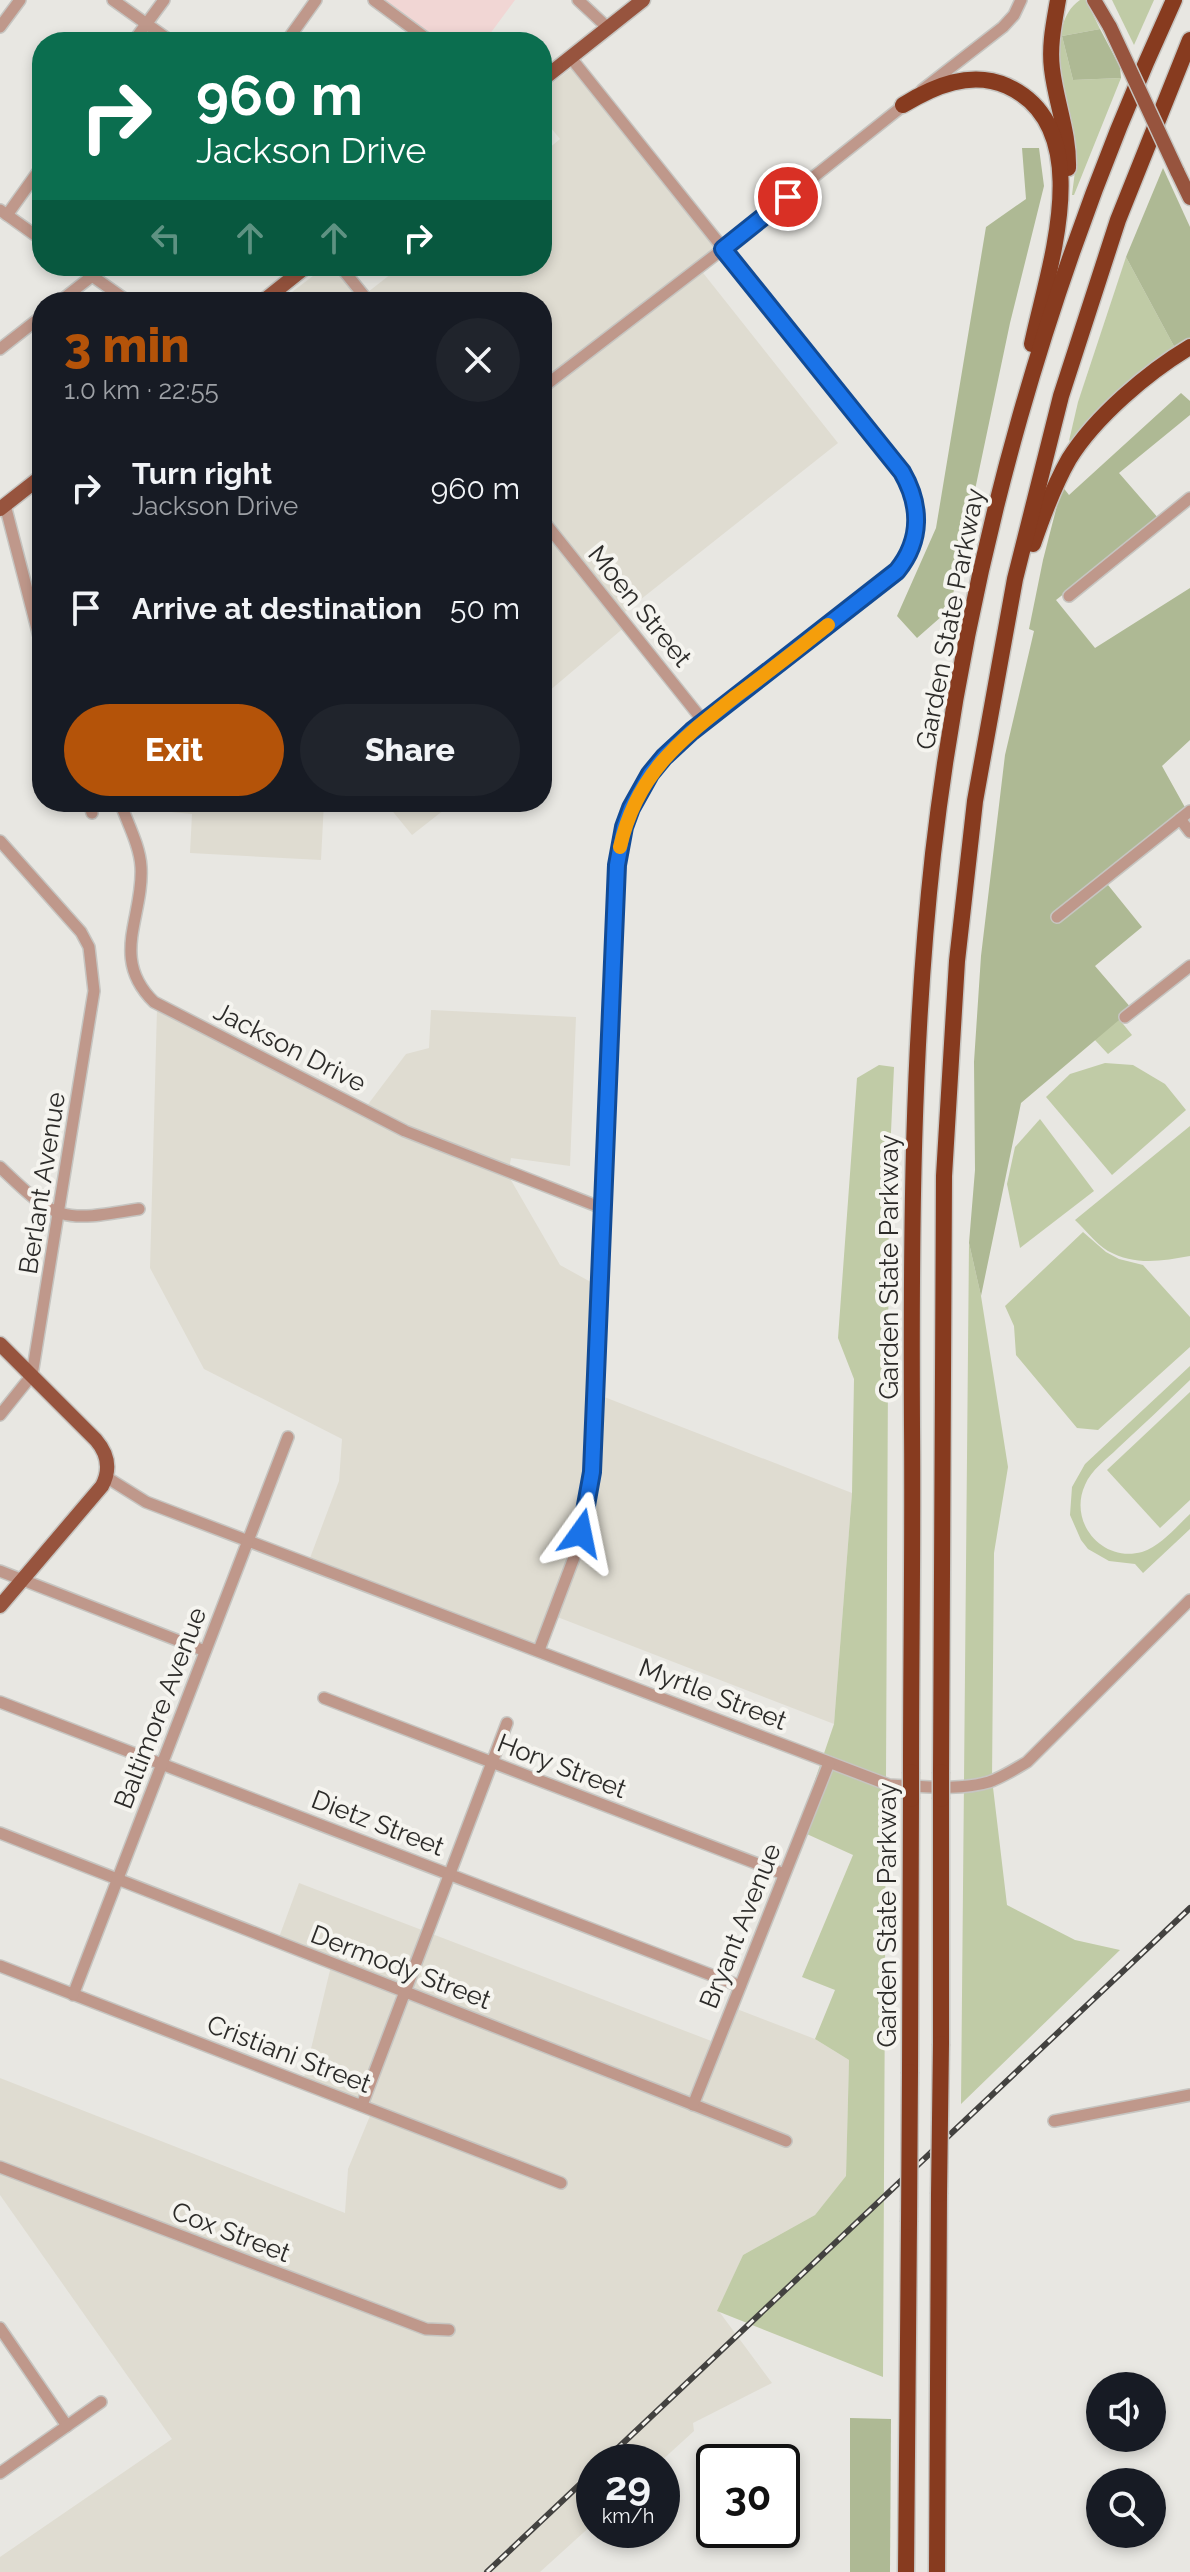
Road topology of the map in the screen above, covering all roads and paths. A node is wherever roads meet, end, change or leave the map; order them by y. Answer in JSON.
{"nodes":[{"id":1,"x":20,"y":0,"type":"edge"},
{"id":2,"x":113,"y":0,"type":"edge"},
{"id":3,"x":164,"y":0,"type":"edge"},
{"id":4,"x":316,"y":0,"type":"edge"},
{"id":5,"x":374,"y":0,"type":"edge"},
{"id":6,"x":578,"y":0,"type":"edge"},
{"id":7,"x":643,"y":0,"type":"edge"},
{"id":8,"x":1021,"y":0,"type":"edge"},
{"id":9,"x":1058,"y":0,"type":"edge"},
{"id":10,"x":1070,"y":0,"type":"edge"},
{"id":11,"x":1094,"y":0,"type":"edge"},
{"id":12,"x":1102,"y":0,"type":"edge"},
{"id":13,"x":1174,"y":0,"type":"edge"},
{"id":14,"x":146,"y":24,"type":"junction"},
{"id":15,"x":0,"y":27,"type":"edge"},
{"id":16,"x":1110,"y":27,"type":"junction"},
{"id":17,"x":608,"y":28,"type":"junction"},
{"id":18,"x":140,"y":32,"type":"edge"},
{"id":19,"x":158,"y":32,"type":"edge"},
{"id":20,"x":293,"y":32,"type":"edge"},
{"id":21,"x":417,"y":32,"type":"edge"},
{"id":22,"x":1052,"y":37,"type":"junction"},
{"id":23,"x":1190,"y":40,"type":"edge"},
{"id":24,"x":571,"y":58,"type":"junction"},
{"id":25,"x":552,"y":72,"type":"edge"},
{"id":26,"x":903,"y":105,"type":"junction"},
{"id":27,"x":32,"y":178,"type":"edge"},
{"id":28,"x":1190,"y":198,"type":"edge"},
{"id":29,"x":3,"y":212,"type":"edge"},
{"id":30,"x":1058,"y":221,"type":"junction"},
{"id":31,"x":32,"y":233,"type":"edge"},
{"id":32,"x":723,"y":249,"type":"junction"},
{"id":33,"x":92,"y":276,"type":"joint"},
{"id":34,"x":294,"y":276,"type":"edge"},
{"id":35,"x":348,"y":276,"type":"edge"},
{"id":36,"x":72,"y":292,"type":"edge"},
{"id":37,"x":115,"y":292,"type":"edge"},
{"id":38,"x":274,"y":292,"type":"edge"},
{"id":39,"x":361,"y":292,"type":"edge"},
{"id":40,"x":32,"y":324,"type":"edge"},
{"id":41,"x":1190,"y":347,"type":"edge"},
{"id":42,"x":0,"y":349,"type":"edge"},
{"id":43,"x":552,"y":380,"type":"edge"},
{"id":44,"x":32,"y":484,"type":"edge"},
{"id":45,"x":1190,"y":498,"type":"edge"},
{"id":46,"x":997,"y":503,"type":"junction"},
{"id":47,"x":2,"y":507,"type":"edge"},
{"id":48,"x":552,"y":532,"type":"edge"},
{"id":49,"x":1069,"y":596,"type":"dead end"},
{"id":50,"x":32,"y":603,"type":"edge"},
{"id":51,"x":1000,"y":653,"type":"junction"},
{"id":52,"x":704,"y":722,"type":"junction"},
{"id":53,"x":1190,"y":811,"type":"edge"},
{"id":54,"x":123,"y":812,"type":"edge"},
{"id":55,"x":1180,"y":819,"type":"junction"},
{"id":56,"x":1190,"y":832,"type":"edge"},
{"id":57,"x":0,"y":841,"type":"edge"},
{"id":58,"x":1057,"y":917,"type":"dead end"},
{"id":59,"x":1190,"y":966,"type":"edge"},
{"id":60,"x":1125,"y":1017,"type":"dead end"},
{"id":61,"x":0,"y":1167,"type":"edge"},
{"id":62,"x":602,"y":1208,"type":"junction"},
{"id":63,"x":139,"y":1209,"type":"dead end"},
{"id":64,"x":60,"y":1214,"type":"junction"},
{"id":65,"x":0,"y":1344,"type":"edge"},
{"id":66,"x":32,"y":1376,"type":"junction"},
{"id":67,"x":0,"y":1415,"type":"edge"},
{"id":68,"x":288,"y":1437,"type":"dead end"},
{"id":69,"x":106,"y":1477,"type":"junction"},
{"id":70,"x":248,"y":1540,"type":"junction"},
{"id":71,"x":0,"y":1571,"type":"edge"},
{"id":72,"x":23,"y":1580,"type":"junction"},
{"id":73,"x":1190,"y":1600,"type":"edge"},
{"id":74,"x":0,"y":1606,"type":"edge"},
{"id":75,"x":539,"y":1650,"type":"junction"},
{"id":76,"x":205,"y":1651,"type":"junction"},
{"id":77,"x":324,"y":1698,"type":"dead end"},
{"id":78,"x":0,"y":1702,"type":"edge"},
{"id":79,"x":507,"y":1723,"type":"dead end"},
{"id":80,"x":491,"y":1763,"type":"junction"},
{"id":81,"x":829,"y":1763,"type":"junction"},
{"id":82,"x":162,"y":1764,"type":"junction"},
{"id":83,"x":0,"y":1833,"type":"edge"},
{"id":84,"x":449,"y":1874,"type":"junction"},
{"id":85,"x":784,"y":1874,"type":"junction"},
{"id":86,"x":118,"y":1879,"type":"junction"},
{"id":87,"x":0,"y":1966,"type":"edge"},
{"id":88,"x":740,"y":1986,"type":"junction"},
{"id":89,"x":405,"y":1992,"type":"junction"},
{"id":90,"x":73,"y":1995,"type":"junction"},
{"id":91,"x":1190,"y":2095,"type":"edge"},
{"id":92,"x":362,"y":2105,"type":"junction"},
{"id":93,"x":693,"y":2105,"type":"junction"},
{"id":94,"x":1054,"y":2121,"type":"dead end"},
{"id":95,"x":786,"y":2141,"type":"dead end"},
{"id":96,"x":0,"y":2167,"type":"edge"},
{"id":97,"x":561,"y":2183,"type":"dead end"},
{"id":98,"x":0,"y":2328,"type":"edge"},
{"id":99,"x":449,"y":2330,"type":"dead end"},
{"id":100,"x":101,"y":2402,"type":"dead end"},
{"id":101,"x":67,"y":2426,"type":"junction"},
{"id":102,"x":0,"y":2473,"type":"edge"},
{"id":103,"x":906,"y":2572,"type":"edge"},
{"id":104,"x":937,"y":2572,"type":"edge"}],
"edges":[{"from":1,"to":15,"type":"street"},
{"from":2,"to":14,"type":"street"},
{"from":3,"to":14,"type":"street"},
{"from":4,"to":20,"type":"street"},
{"from":5,"to":21,"type":"street"},
{"from":6,"to":17,"type":"street"},
{"from":7,"to":17,"type":"main road"},
{"from":8,"to":26,"type":"street"},
{"from":9,"to":22,"type":"highway"},
{"from":10,"to":22,"type":"highway"},
{"from":11,"to":16,"type":"main road"},
{"from":12,"to":16,"type":"main road"},
{"from":13,"to":46,"type":"highway","name":"Garden State Parkway"},
{"from":14,"to":18,"type":"street"},
{"from":14,"to":19,"type":"street"},
{"from":16,"to":28,"type":"main road","bridge":true},
{"from":17,"to":24,"type":"main road"},
{"from":22,"to":30,"type":"highway"},
{"from":23,"to":51,"type":"highway","name":"Garden State Parkway"},
{"from":24,"to":25,"type":"main road"},
{"from":24,"to":32,"type":"street"},
{"from":26,"to":30,"type":"highway"},
{"from":26,"to":32,"type":"street"},
{"from":27,"to":29,"type":"street"},
{"from":29,"to":31,"type":"street"},
{"from":30,"to":46,"type":"highway"},
{"from":32,"to":43,"type":"street"},
{"from":32,"to":52,"type":"street"},
{"from":33,"to":36,"type":"street"},
{"from":33,"to":37,"type":"street"},
{"from":34,"to":38,"type":"main road"},
{"from":35,"to":39,"type":"street"},
{"from":40,"to":42,"type":"street"},
{"from":41,"to":51,"type":"highway"},
{"from":44,"to":47,"type":"main road"},
{"from":45,"to":49,"type":"street"},
{"from":46,"to":103,"type":"highway","name":"Garden State Parkway","bridge":true},
{"from":47,"to":50,"type":"street"},
{"from":48,"to":52,"type":"street","name":"Moen Street"},
{"from":51,"to":104,"type":"highway","name":"Garden State Parkway","bridge":true},
{"from":52,"to":62,"type":"street"},
{"from":53,"to":55,"type":"street"},
{"from":54,"to":62,"type":"street","name":"Jackson Drive"},
{"from":55,"to":56,"type":"street"},
{"from":55,"to":58,"type":"street"},
{"from":57,"to":64,"type":"street","name":"Berlant Avenue"},
{"from":59,"to":60,"type":"street"},
{"from":61,"to":64,"type":"street"},
{"from":62,"to":75,"type":"street"},
{"from":63,"to":64,"type":"street"},
{"from":64,"to":66,"type":"street","name":"Berlant Avenue"},
{"from":65,"to":66,"type":"main road"},
{"from":66,"to":67,"type":"street","name":"Berlant Avenue"},
{"from":66,"to":69,"type":"main road"},
{"from":68,"to":70,"type":"street","name":"Baltimore Avenue"},
{"from":69,"to":70,"type":"street","name":"Myrtle Street"},
{"from":69,"to":72,"type":"main road"},
{"from":70,"to":75,"type":"street","name":"Myrtle Street"},
{"from":70,"to":76,"type":"street","name":"Baltimore Avenue"},
{"from":71,"to":72,"type":"street"},
{"from":72,"to":74,"type":"main road"},
{"from":72,"to":76,"type":"street"},
{"from":73,"to":81,"type":"street","name":"Myrtle Street"},
{"from":75,"to":81,"type":"street","name":"Myrtle Street"},
{"from":76,"to":82,"type":"street","name":"Baltimore Avenue"},
{"from":77,"to":80,"type":"street","name":"Hory Street"},
{"from":78,"to":82,"type":"street","name":"Dietz Street"},
{"from":79,"to":80,"type":"street"},
{"from":80,"to":84,"type":"street"},
{"from":80,"to":85,"type":"street","name":"Hory Street"},
{"from":81,"to":85,"type":"street","name":"Bryant Avenue"},
{"from":82,"to":84,"type":"street","name":"Dietz Street"},
{"from":82,"to":86,"type":"street","name":"Baltimore Avenue"},
{"from":83,"to":86,"type":"street","name":"Dermody Street"},
{"from":84,"to":88,"type":"street","name":"Dietz Street"},
{"from":84,"to":89,"type":"street"},
{"from":85,"to":88,"type":"street","name":"Bryant Avenue"},
{"from":86,"to":89,"type":"street","name":"Dermody Street"},
{"from":86,"to":90,"type":"street","name":"Baltimore Avenue"},
{"from":87,"to":90,"type":"street","name":"Cristiani Street"},
{"from":88,"to":93,"type":"street","name":"Bryant Avenue"},
{"from":89,"to":92,"type":"street"},
{"from":89,"to":93,"type":"street","name":"Dermody Street"},
{"from":90,"to":92,"type":"street","name":"Cristiani Street"},
{"from":91,"to":94,"type":"street"},
{"from":92,"to":97,"type":"street","name":"Cristiani Street"},
{"from":93,"to":95,"type":"street","name":"Dermody Street"},
{"from":96,"to":99,"type":"street","name":"Cox Street"},
{"from":98,"to":101,"type":"street"},
{"from":100,"to":101,"type":"street"},
{"from":101,"to":102,"type":"street"}]}
